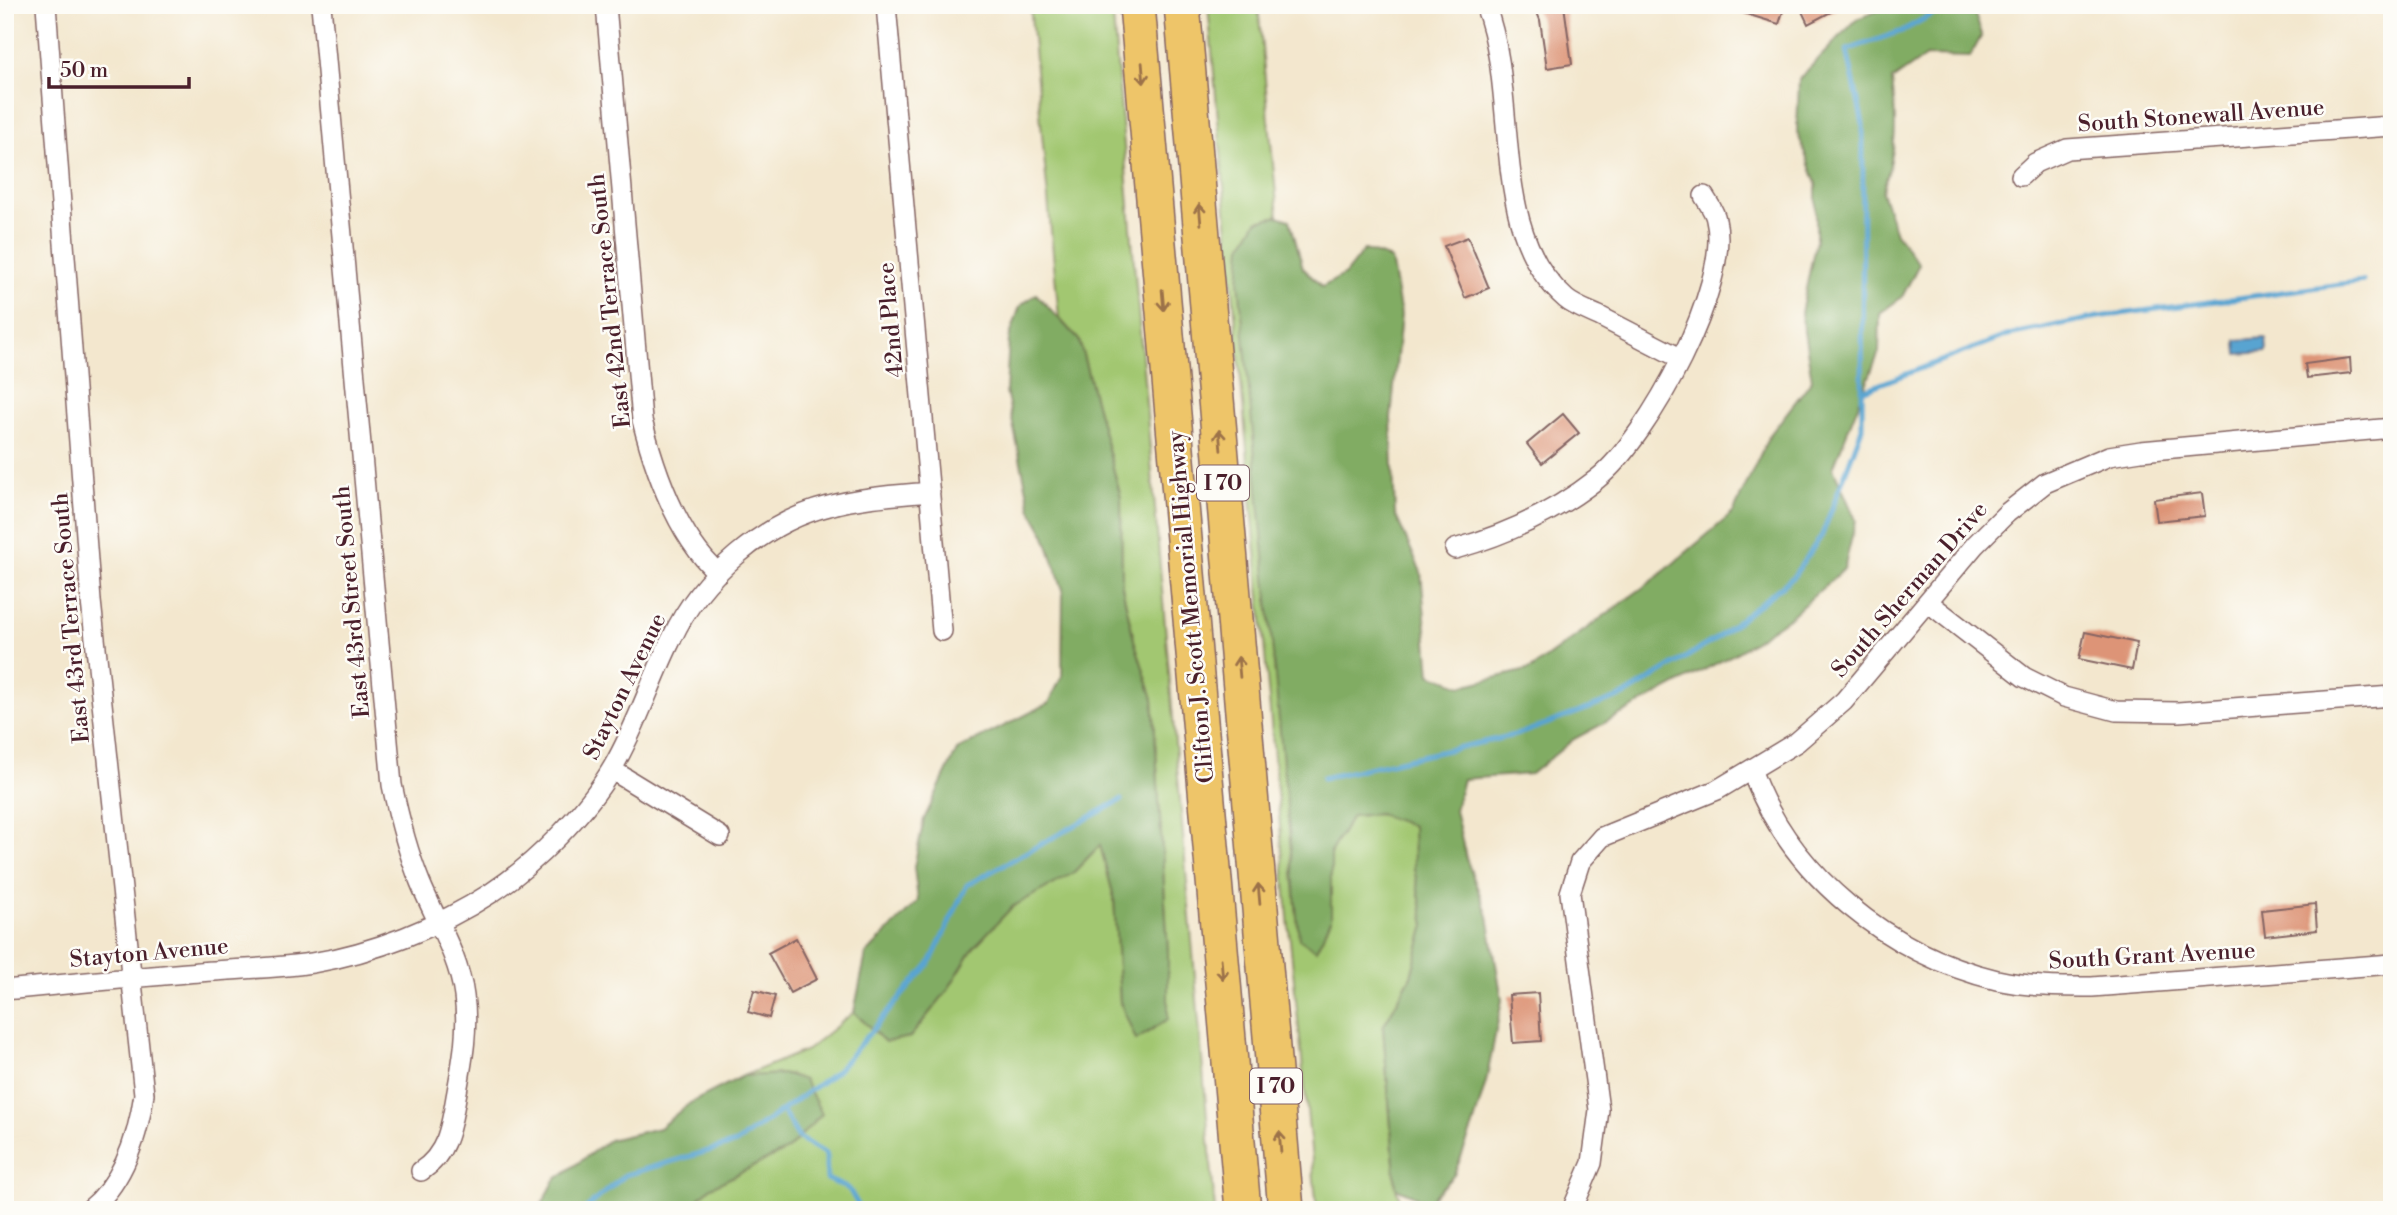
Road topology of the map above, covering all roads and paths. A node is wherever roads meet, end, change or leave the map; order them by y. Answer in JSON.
{"nodes":[{"id":1,"x":46,"y":5,"type":"edge"},
{"id":2,"x":321,"y":5,"type":"edge"},
{"id":3,"x":606,"y":5,"type":"edge"},
{"id":4,"x":886,"y":5,"type":"edge"},
{"id":5,"x":1137,"y":5,"type":"edge"},
{"id":6,"x":1182,"y":5,"type":"edge"},
{"id":7,"x":1485,"y":5,"type":"edge"},
{"id":8,"x":2392,"y":126,"type":"edge"},
{"id":9,"x":2021,"y":176,"type":"dead end"},
{"id":10,"x":1704,"y":196,"type":"dead end"},
{"id":11,"x":1680,"y":358,"type":"junction"},
{"id":12,"x":2392,"y":428,"type":"edge"},
{"id":13,"x":930,"y":492,"type":"junction"},
{"id":14,"x":1455,"y":549,"type":"dead end"},
{"id":15,"x":718,"y":573,"type":"junction"},
{"id":16,"x":1929,"y":603,"type":"junction"},
{"id":17,"x":942,"y":631,"type":"dead end"},
{"id":18,"x":2392,"y":696,"type":"edge"},
{"id":19,"x":612,"y":770,"type":"junction"},
{"id":20,"x":1752,"y":772,"type":"junction"},
{"id":21,"x":720,"y":836,"type":"dead end"},
{"id":22,"x":439,"y":921,"type":"junction"},
{"id":23,"x":2392,"y":964,"type":"edge"},
{"id":24,"x":132,"y":977,"type":"junction"},
{"id":25,"x":5,"y":989,"type":"edge"},
{"id":26,"x":421,"y":1171,"type":"dead end"},
{"id":27,"x":89,"y":1210,"type":"edge"},
{"id":28,"x":1243,"y":1210,"type":"edge"},
{"id":29,"x":1286,"y":1210,"type":"edge"},
{"id":30,"x":1572,"y":1210,"type":"edge"}],
"edges":[{"from":1,"to":24,"type":"street","name":"East 43rd Terrace South"},
{"from":2,"to":22,"type":"street","name":"East 43rd Street South"},
{"from":3,"to":15,"type":"street","name":"East 42nd Terrace South"},
{"from":4,"to":13,"type":"street","name":"42nd Place"},
{"from":5,"to":28,"type":"highway","name":"Clifton J. Scott Memorial Highway","number":"I 70","one_way":true},
{"from":29,"to":6,"type":"highway","name":"Clifton J. Scott Memorial Highway","number":"I 70","one_way":true},
{"from":7,"to":11,"type":"street"},
{"from":8,"to":9,"type":"street","name":"South Stonewall Avenue"},
{"from":10,"to":11,"type":"street"},
{"from":11,"to":14,"type":"street"},
{"from":12,"to":16,"type":"street","name":"South Sherman Drive"},
{"from":13,"to":15,"type":"street","name":"Stayton Avenue"},
{"from":13,"to":17,"type":"street","name":"42nd Place"},
{"from":15,"to":19,"type":"street","name":"Stayton Avenue"},
{"from":16,"to":18,"type":"street"},
{"from":16,"to":20,"type":"street","name":"South Sherman Drive"},
{"from":19,"to":21,"type":"street"},
{"from":19,"to":22,"type":"street","name":"Stayton Avenue"},
{"from":20,"to":23,"type":"street","name":"South Grant Avenue"},
{"from":20,"to":30,"type":"street","name":"South Sherman Drive"},
{"from":22,"to":24,"type":"street","name":"Stayton Avenue"},
{"from":22,"to":26,"type":"street","name":"East 43rd Street South"},
{"from":24,"to":25,"type":"street","name":"Stayton Avenue"},
{"from":24,"to":27,"type":"street","name":"East 43rd Terrace South"}]}
